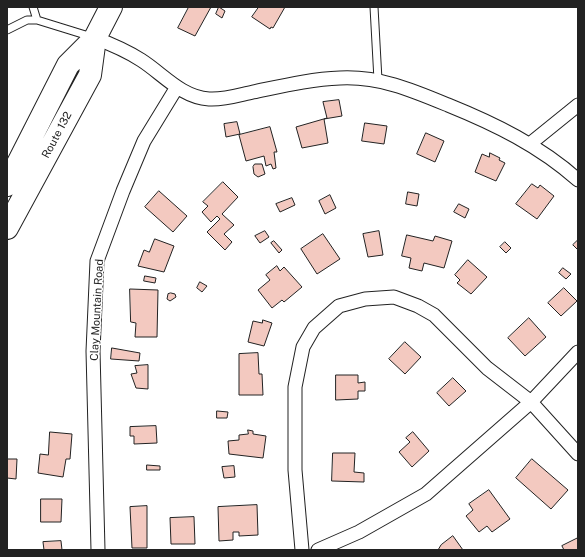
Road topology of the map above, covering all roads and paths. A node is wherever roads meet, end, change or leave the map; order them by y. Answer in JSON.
{"nodes":[{"id":1,"x":33,"y":7,"type":"edge"},
{"id":2,"x":111,"y":7,"type":"edge"},
{"id":3,"x":374,"y":7,"type":"edge"},
{"id":4,"x":37,"y":20,"type":"junction"},
{"id":5,"x":7,"y":30,"type":"edge"},
{"id":6,"x":95,"y":38,"type":"junction"},
{"id":7,"x":378,"y":80,"type":"junction"},
{"id":8,"x":177,"y":87,"type":"junction"},
{"id":9,"x":578,"y":105,"type":"edge"},
{"id":10,"x":531,"y":144,"type":"junction"},
{"id":11,"x":578,"y":180,"type":"edge"},
{"id":12,"x":7,"y":184,"type":"edge"},
{"id":13,"x":7,"y":228,"type":"edge"},
{"id":14,"x":578,"y":352,"type":"edge"},
{"id":15,"x":531,"y":402,"type":"junction"},
{"id":16,"x":578,"y":454,"type":"edge"},
{"id":17,"x":98,"y":550,"type":"edge"},
{"id":18,"x":302,"y":550,"type":"edge"},
{"id":19,"x":318,"y":550,"type":"edge"}],
"edges":[{"from":1,"to":4,"type":"lane"},
{"from":2,"to":6,"type":"highway","name":"Route 132"},
{"from":3,"to":7,"type":"lane"},
{"from":4,"to":5,"type":"lane"},
{"from":4,"to":6,"type":"lane"},
{"from":6,"to":8,"type":"street"},
{"from":6,"to":12,"type":"highway","name":"Route 132"},
{"from":6,"to":13,"type":"highway","name":"Route 132"},
{"from":7,"to":8,"type":"street"},
{"from":7,"to":10,"type":"street"},
{"from":8,"to":17,"type":"street","name":"Clay Mountain Road"},
{"from":9,"to":10,"type":"street"},
{"from":10,"to":11,"type":"street"},
{"from":14,"to":15,"type":"street"},
{"from":15,"to":16,"type":"street"},
{"from":15,"to":18,"type":"street"},
{"from":15,"to":19,"type":"street"}]}
